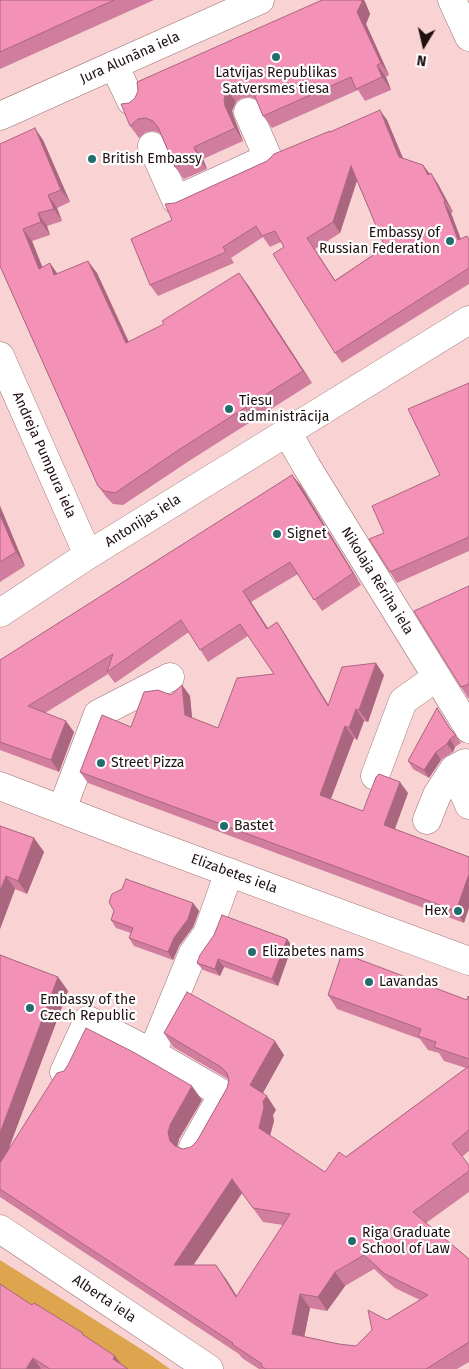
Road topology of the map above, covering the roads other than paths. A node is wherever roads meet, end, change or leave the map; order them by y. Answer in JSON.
{"nodes":[{"id":1,"x":260,"y":0,"type":"edge"},
{"id":2,"x":452,"y":0,"type":"edge"},
{"id":3,"x":469,"y":37,"type":"edge"},
{"id":4,"x":114,"y":65,"type":"junction"},
{"id":5,"x":131,"y":101,"type":"edge"},
{"id":6,"x":248,"y":112,"type":"dead end"},
{"id":7,"x":0,"y":116,"type":"edge"},
{"id":8,"x":152,"y":146,"type":"dead end"},
{"id":9,"x":469,"y":320,"type":"edge"},
{"id":10,"x":0,"y":356,"type":"edge"},
{"id":11,"x":287,"y":432,"type":"junction"},
{"id":12,"x":88,"y":555,"type":"junction"},
{"id":13,"x":0,"y":613,"type":"edge"},
{"id":14,"x":170,"y":677,"type":"dead end"},
{"id":15,"x":437,"y":677,"type":"junction"},
{"id":16,"x":469,"y":729,"type":"edge"},
{"id":17,"x":461,"y":766,"type":"edge"},
{"id":18,"x":375,"y":776,"type":"edge"},
{"id":19,"x":0,"y":786,"type":"edge"},
{"id":20,"x":469,"y":805,"type":"edge"},
{"id":21,"x":62,"y":809,"type":"junction"},
{"id":22,"x":427,"y":820,"type":"dead end"},
{"id":23,"x":229,"y":872,"type":"junction"},
{"id":24,"x":207,"y":934,"type":"junction"},
{"id":25,"x":467,"y":954,"type":"edge"},
{"id":26,"x":192,"y":996,"type":"edge"},
{"id":27,"x":152,"y":1053,"type":"junction"},
{"id":28,"x":64,"y":1072,"type":"edge"},
{"id":29,"x":192,"y":1147,"type":"edge"},
{"id":30,"x":0,"y":1230,"type":"edge"},
{"id":31,"x":209,"y":1369,"type":"edge"}],
"edges":[{"from":1,"to":4,"type":"street","name":"Jura Alunāna iela"},
{"from":2,"to":3,"type":"street"},
{"from":4,"to":5,"type":"street"},
{"from":4,"to":7,"type":"street","name":"Jura Alunāna iela"},
{"from":6,"to":8,"type":"street"},
{"from":9,"to":11,"type":"street","name":"Antonijas iela"},
{"from":10,"to":12,"type":"street","name":"Andreja Pumpura iela"},
{"from":11,"to":12,"type":"street","name":"Antonijas iela"},
{"from":11,"to":15,"type":"street","name":"Nikolaja Rēriha iela"},
{"from":12,"to":13,"type":"street","name":"Antonijas iela"},
{"from":14,"to":21,"type":"street"},
{"from":15,"to":16,"type":"street","name":"Nikolaja Rēriha iela"},
{"from":15,"to":18,"type":"street"},
{"from":17,"to":20,"type":"street"},
{"from":17,"to":22,"type":"street"},
{"from":19,"to":21,"type":"street","name":"Elizabetes iela"},
{"from":21,"to":23,"type":"street","name":"Elizabetes iela"},
{"from":23,"to":24,"type":"street"},
{"from":23,"to":25,"type":"street","name":"Elizabetes iela"},
{"from":24,"to":26,"type":"street"},
{"from":24,"to":27,"type":"street"},
{"from":27,"to":28,"type":"street"},
{"from":27,"to":29,"type":"street"},
{"from":30,"to":31,"type":"street","name":"Alberta iela"}]}
